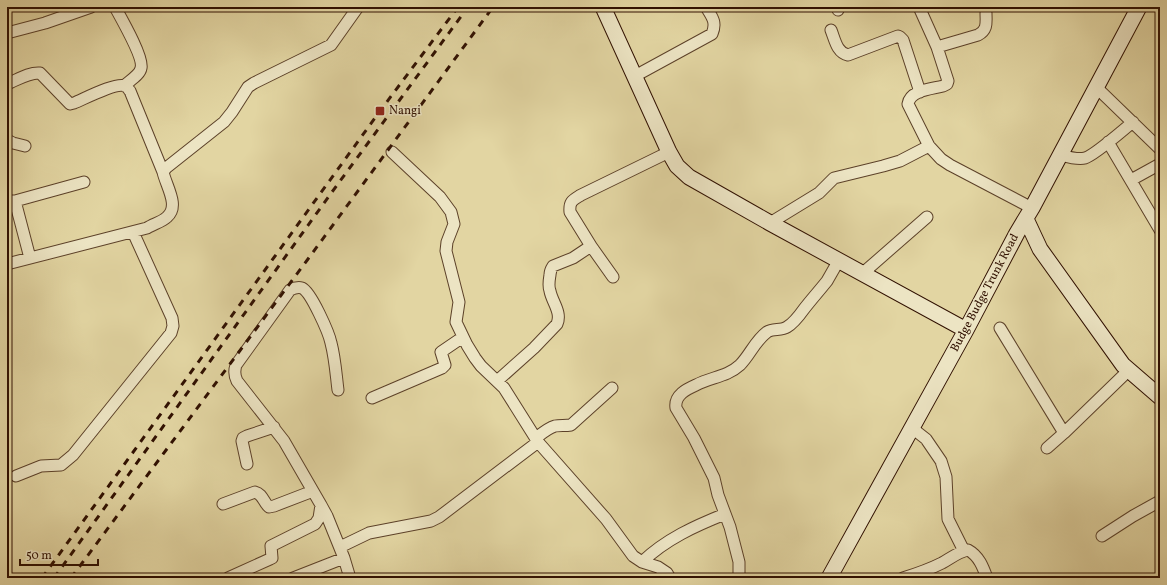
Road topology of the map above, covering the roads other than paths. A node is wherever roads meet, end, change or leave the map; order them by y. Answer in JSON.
{"nodes":[{"id":1,"x":90,"y":7,"type":"edge"},
{"id":2,"x":115,"y":7,"type":"edge"},
{"id":3,"x":358,"y":7,"type":"edge"},
{"id":4,"x":604,"y":7,"type":"edge"},
{"id":5,"x":706,"y":7,"type":"edge"},
{"id":6,"x":919,"y":7,"type":"edge"},
{"id":7,"x":1139,"y":7,"type":"edge"},
{"id":8,"x":986,"y":12,"type":"dead end"},
{"id":9,"x":831,"y":30,"type":"dead end"},
{"id":10,"x":7,"y":33,"type":"edge"},
{"id":11,"x":937,"y":47,"type":"junction"},
{"id":12,"x":635,"y":76,"type":"junction"},
{"id":13,"x":7,"y":84,"type":"edge"},
{"id":14,"x":124,"y":86,"type":"junction"},
{"id":15,"x":1096,"y":88,"type":"junction"},
{"id":16,"x":920,"y":92,"type":"junction"},
{"id":17,"x":1132,"y":122,"type":"junction"},
{"id":18,"x":7,"y":140,"type":"edge"},
{"id":19,"x":1108,"y":142,"type":"junction"},
{"id":20,"x":25,"y":146,"type":"dead end"},
{"id":21,"x":929,"y":146,"type":"junction"},
{"id":22,"x":1160,"y":149,"type":"edge"},
{"id":23,"x":392,"y":152,"type":"dead end"},
{"id":24,"x":669,"y":152,"type":"junction"},
{"id":25,"x":1061,"y":155,"type":"junction"},
{"id":26,"x":1160,"y":164,"type":"edge"},
{"id":27,"x":163,"y":172,"type":"junction"},
{"id":28,"x":1131,"y":180,"type":"junction"},
{"id":29,"x":84,"y":182,"type":"dead end"},
{"id":30,"x":11,"y":201,"type":"edge"},
{"id":31,"x":1029,"y":214,"type":"junction"},
{"id":32,"x":927,"y":217,"type":"dead end"},
{"id":33,"x":770,"y":223,"type":"junction"},
{"id":34,"x":1160,"y":230,"type":"edge"},
{"id":35,"x":133,"y":232,"type":"junction"},
{"id":36,"x":591,"y":246,"type":"junction"},
{"id":37,"x":30,"y":258,"type":"junction"},
{"id":38,"x":839,"y":260,"type":"junction"},
{"id":39,"x":7,"y":264,"type":"edge"},
{"id":40,"x":863,"y":273,"type":"junction"},
{"id":41,"x":613,"y":277,"type":"dead end"},
{"id":42,"x":1000,"y":328,"type":"dead end"},
{"id":43,"x":966,"y":330,"type":"junction"},
{"id":44,"x":463,"y":337,"type":"junction"},
{"id":45,"x":1129,"y":370,"type":"junction"},
{"id":46,"x":497,"y":381,"type":"junction"},
{"id":47,"x":612,"y":388,"type":"dead end"},
{"id":48,"x":338,"y":390,"type":"dead end"},
{"id":49,"x":1160,"y":397,"type":"edge"},
{"id":50,"x":372,"y":398,"type":"dead end"},
{"id":51,"x":274,"y":428,"type":"junction"},
{"id":52,"x":912,"y":428,"type":"junction"},
{"id":53,"x":1064,"y":433,"type":"junction"},
{"id":54,"x":537,"y":440,"type":"junction"},
{"id":55,"x":1047,"y":448,"type":"dead end"},
{"id":56,"x":247,"y":464,"type":"dead end"},
{"id":57,"x":16,"y":476,"type":"dead end"},
{"id":58,"x":313,"y":491,"type":"junction"},
{"id":59,"x":1160,"y":501,"type":"edge"},
{"id":60,"x":223,"y":504,"type":"dead end"},
{"id":61,"x":321,"y":505,"type":"junction"},
{"id":62,"x":725,"y":514,"type":"junction"},
{"id":63,"x":1102,"y":536,"type":"dead end"},
{"id":64,"x":340,"y":547,"type":"junction"},
{"id":65,"x":964,"y":551,"type":"junction"},
{"id":66,"x":344,"y":558,"type":"junction"},
{"id":67,"x":642,"y":562,"type":"junction"},
{"id":68,"x":228,"y":578,"type":"edge"},
{"id":69,"x":293,"y":578,"type":"edge"},
{"id":70,"x":350,"y":578,"type":"edge"},
{"id":71,"x":670,"y":578,"type":"edge"},
{"id":72,"x":739,"y":578,"type":"edge"},
{"id":73,"x":829,"y":578,"type":"edge"},
{"id":74,"x":903,"y":578,"type":"edge"},
{"id":75,"x":987,"y":578,"type":"edge"}],
"edges":[{"from":1,"to":10,"type":"street"},
{"from":2,"to":14,"type":"street"},
{"from":3,"to":27,"type":"street"},
{"from":4,"to":12,"type":"street"},
{"from":5,"to":12,"type":"street"},
{"from":6,"to":11,"type":"street"},
{"from":7,"to":15,"type":"street","name":"Budge Budge Trunk Road"},
{"from":8,"to":11,"type":"street"},
{"from":9,"to":16,"type":"street"},
{"from":11,"to":16,"type":"street"},
{"from":12,"to":24,"type":"street"},
{"from":13,"to":14,"type":"street"},
{"from":14,"to":27,"type":"street"},
{"from":15,"to":17,"type":"street"},
{"from":15,"to":25,"type":"street","name":"Budge Budge Trunk Road"},
{"from":16,"to":21,"type":"street"},
{"from":17,"to":19,"type":"street"},
{"from":17,"to":22,"type":"street"},
{"from":18,"to":20,"type":"street"},
{"from":19,"to":25,"type":"street"},
{"from":19,"to":28,"type":"street"},
{"from":21,"to":31,"type":"street"},
{"from":21,"to":33,"type":"street"},
{"from":23,"to":44,"type":"street"},
{"from":24,"to":33,"type":"street"},
{"from":24,"to":36,"type":"street"},
{"from":25,"to":31,"type":"street","name":"Budge Budge Trunk Road"},
{"from":26,"to":28,"type":"street"},
{"from":27,"to":35,"type":"street"},
{"from":28,"to":34,"type":"street"},
{"from":29,"to":30,"type":"street"},
{"from":30,"to":37,"type":"street"},
{"from":31,"to":43,"type":"street","name":"Budge Budge Trunk Road"},
{"from":31,"to":45,"type":"street"},
{"from":32,"to":40,"type":"street"},
{"from":33,"to":38,"type":"street"},
{"from":35,"to":37,"type":"street"},
{"from":35,"to":57,"type":"street"},
{"from":36,"to":41,"type":"street"},
{"from":36,"to":46,"type":"street"},
{"from":37,"to":39,"type":"street"},
{"from":38,"to":40,"type":"street"},
{"from":38,"to":62,"type":"street"},
{"from":40,"to":43,"type":"street"},
{"from":42,"to":53,"type":"street"},
{"from":43,"to":52,"type":"street","name":"Budge Budge Trunk Road"},
{"from":44,"to":46,"type":"street"},
{"from":44,"to":50,"type":"street"},
{"from":45,"to":49,"type":"street"},
{"from":45,"to":53,"type":"street"},
{"from":46,"to":54,"type":"street"},
{"from":47,"to":54,"type":"street"},
{"from":48,"to":51,"type":"street"},
{"from":51,"to":56,"type":"street"},
{"from":51,"to":58,"type":"street"},
{"from":52,"to":65,"type":"street"},
{"from":52,"to":73,"type":"street","name":"Budge Budge Trunk Road"},
{"from":53,"to":55,"type":"street"},
{"from":54,"to":64,"type":"street"},
{"from":54,"to":67,"type":"street"},
{"from":58,"to":60,"type":"street"},
{"from":58,"to":61,"type":"street"},
{"from":59,"to":63,"type":"street"},
{"from":61,"to":64,"type":"street"},
{"from":61,"to":68,"type":"street"},
{"from":62,"to":67,"type":"street"},
{"from":62,"to":72,"type":"street"},
{"from":64,"to":66,"type":"street"},
{"from":65,"to":74,"type":"street"},
{"from":65,"to":75,"type":"street"},
{"from":66,"to":69,"type":"street"},
{"from":66,"to":70,"type":"street"},
{"from":67,"to":71,"type":"street"}]}
